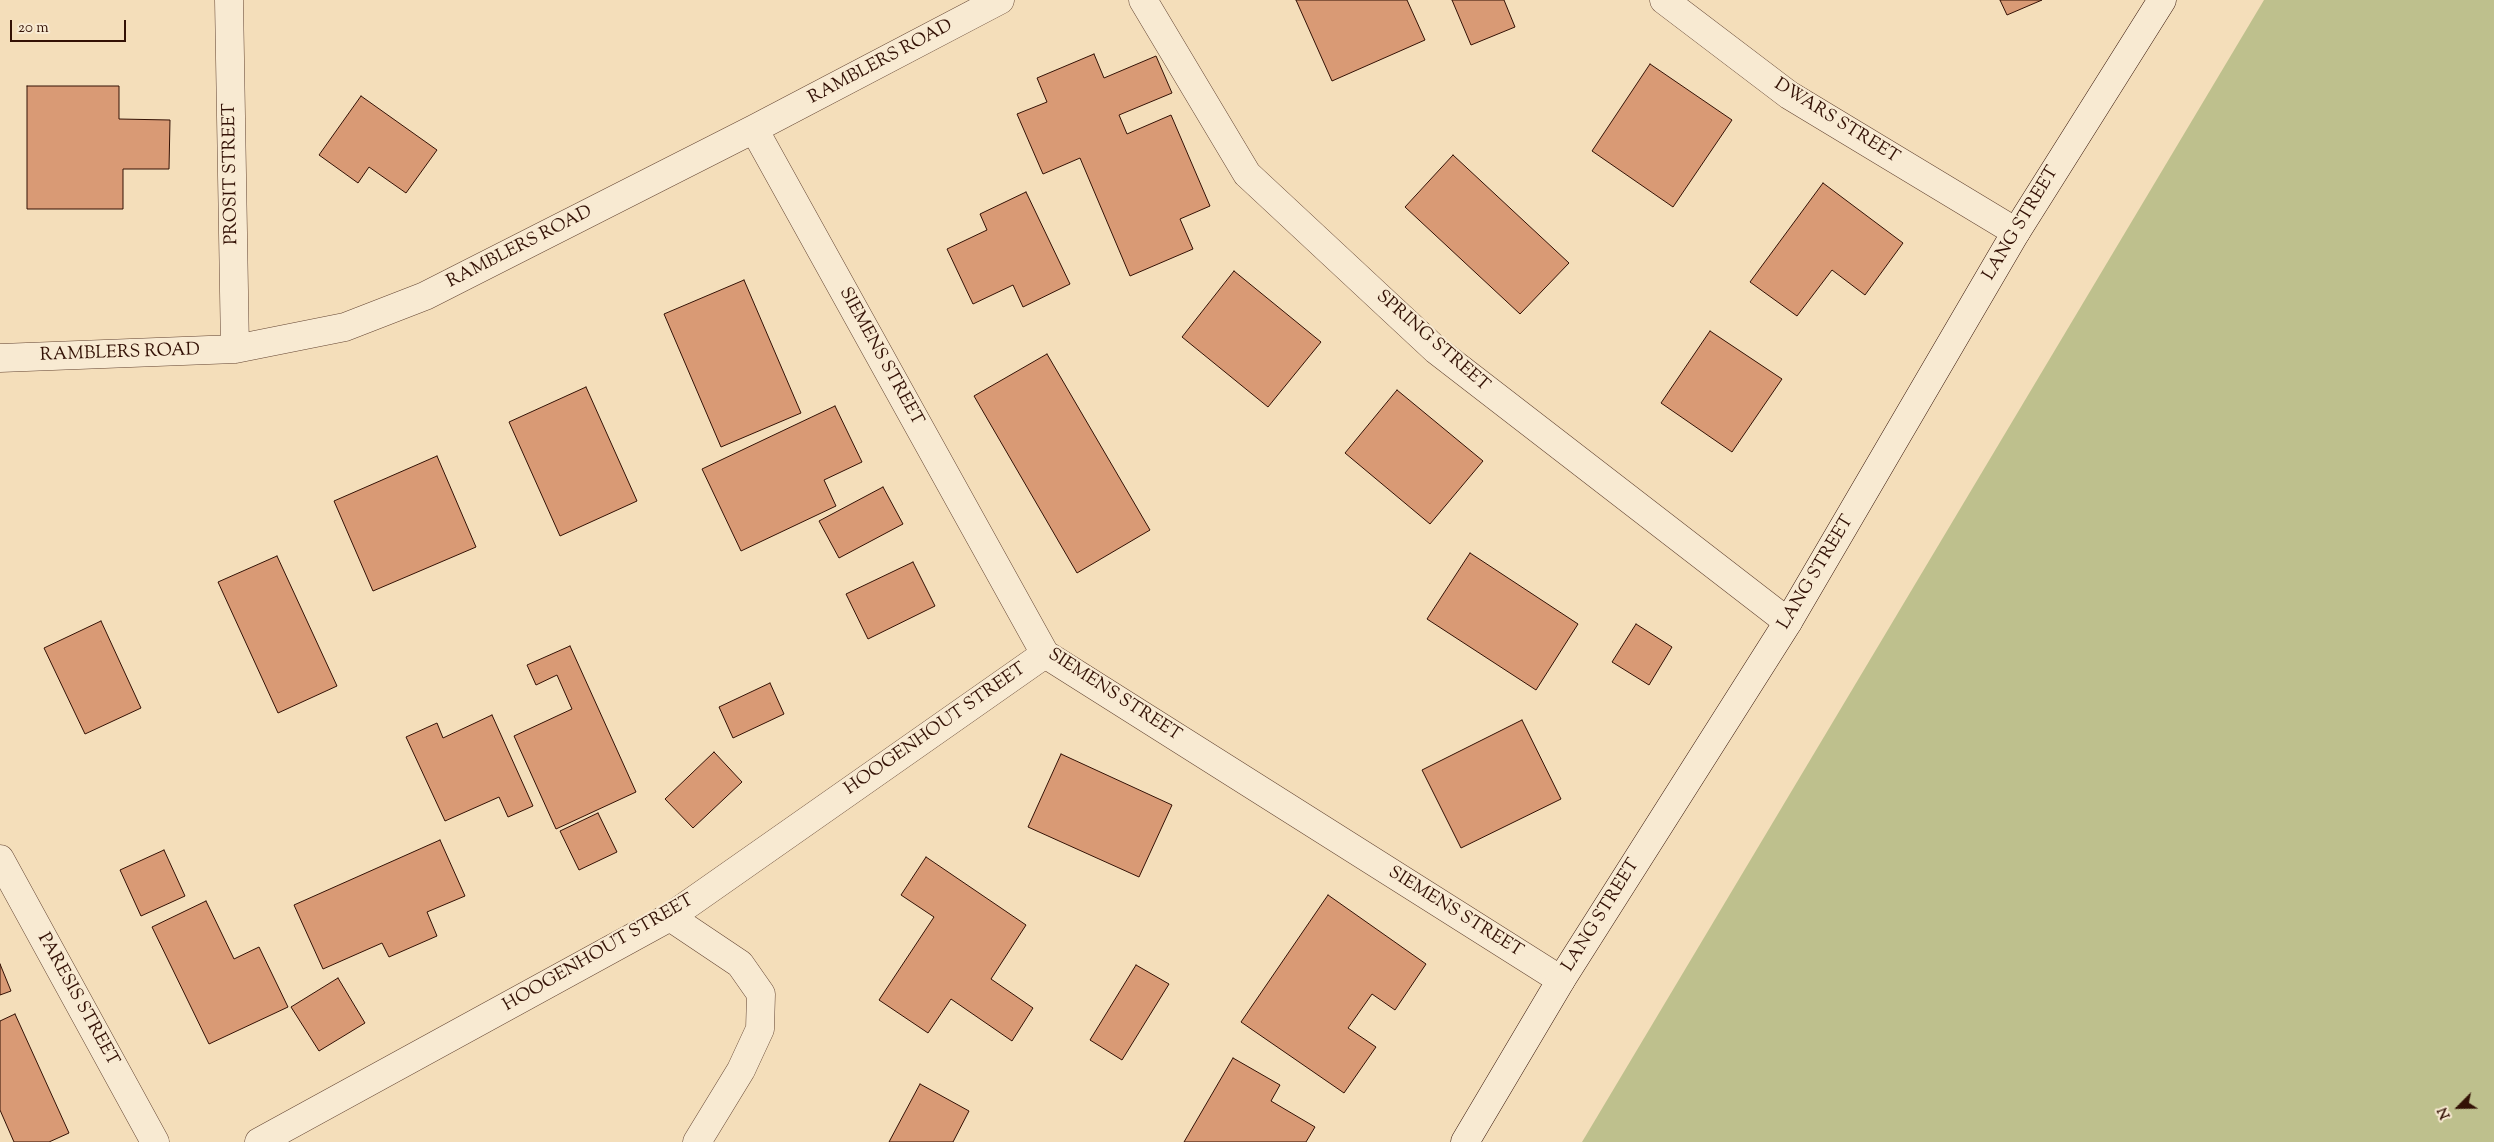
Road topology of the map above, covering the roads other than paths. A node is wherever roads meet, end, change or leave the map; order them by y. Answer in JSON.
{"nodes":[{"id":1,"x":230,"y":0,"type":"edge"},
{"id":2,"x":1000,"y":0,"type":"edge"},
{"id":3,"x":1143,"y":0,"type":"edge"},
{"id":4,"x":1664,"y":0,"type":"edge"},
{"id":5,"x":2162,"y":0,"type":"edge"},
{"id":6,"x":754,"y":129,"type":"junction"},
{"id":7,"x":2016,"y":232,"type":"junction"},
{"id":8,"x":235,"y":349,"type":"junction"},
{"id":9,"x":0,"y":358,"type":"edge"},
{"id":10,"x":1788,"y":622,"type":"junction"},
{"id":11,"x":1045,"y":654,"type":"junction"},
{"id":12,"x":0,"y":859,"type":"edge"},
{"id":13,"x":670,"y":917,"type":"junction"},
{"id":14,"x":1561,"y":980,"type":"junction"},
{"id":15,"x":155,"y":1142,"type":"edge"},
{"id":16,"x":259,"y":1142,"type":"edge"},
{"id":17,"x":697,"y":1142,"type":"edge"},
{"id":18,"x":1465,"y":1142,"type":"edge"}],
"edges":[{"from":1,"to":8,"type":"street","name":"PROSIT STREET"},
{"from":2,"to":6,"type":"street","name":"RAMBLERS ROAD"},
{"from":3,"to":10,"type":"street","name":"SPRING STREET"},
{"from":4,"to":7,"type":"street","name":"DWARS STREET"},
{"from":5,"to":7,"type":"street","name":"LANG STREET"},
{"from":6,"to":8,"type":"street","name":"RAMBLERS ROAD"},
{"from":6,"to":11,"type":"street","name":"SIEMENS STREET"},
{"from":7,"to":10,"type":"street","name":"LANG STREET"},
{"from":8,"to":9,"type":"street","name":"RAMBLERS ROAD"},
{"from":10,"to":14,"type":"street","name":"LANG STREET"},
{"from":11,"to":13,"type":"street","name":"HOOGENHOUT STREET"},
{"from":11,"to":14,"type":"street","name":"SIEMENS STREET"},
{"from":12,"to":15,"type":"street","name":"PARESIS STREET"},
{"from":13,"to":16,"type":"street","name":"HOOGENHOUT STREET"},
{"from":13,"to":17,"type":"street"},
{"from":14,"to":18,"type":"street","name":"LANG STREET"}]}
